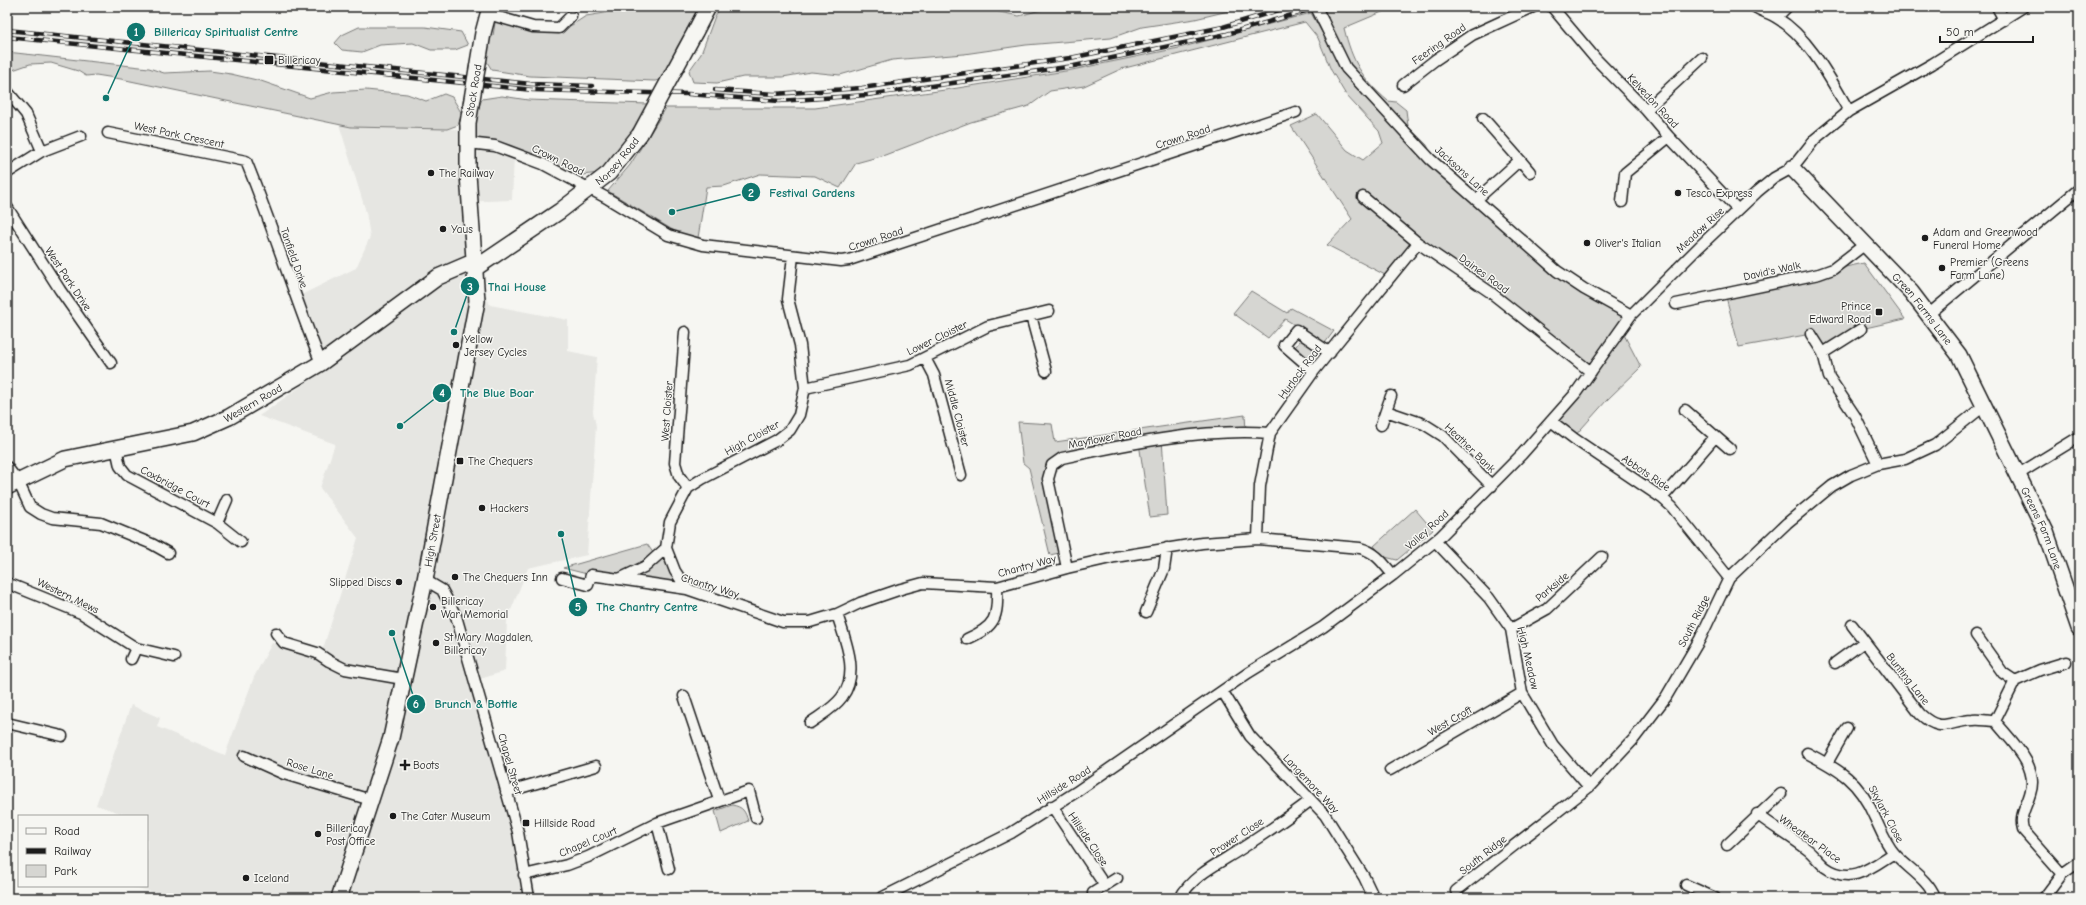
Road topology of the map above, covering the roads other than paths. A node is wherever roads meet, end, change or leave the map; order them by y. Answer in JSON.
{"nodes":[{"id":1,"x":708,"y":7,"type":"edge"},
{"id":2,"x":1316,"y":7,"type":"edge"},
{"id":3,"x":1533,"y":7,"type":"edge"},
{"id":4,"x":1552,"y":7,"type":"edge"},
{"id":5,"x":1755,"y":7,"type":"edge"},
{"id":6,"x":1787,"y":7,"type":"edge"},
{"id":7,"x":1997,"y":7,"type":"edge"},
{"id":8,"x":2023,"y":7,"type":"edge"},
{"id":9,"x":489,"y":10,"type":"edge"},
{"id":10,"x":571,"y":16,"type":"dead end"},
{"id":11,"x":1777,"y":17,"type":"junction"},
{"id":12,"x":2004,"y":20,"type":"junction"},
{"id":13,"x":1702,"y":58,"type":"dead end"},
{"id":14,"x":1403,"y":85,"type":"dead end"},
{"id":15,"x":7,"y":91,"type":"edge"},
{"id":16,"x":1646,"y":110,"type":"junction"},
{"id":17,"x":1849,"y":111,"type":"junction"},
{"id":18,"x":1296,"y":112,"type":"dead end"},
{"id":19,"x":1483,"y":118,"type":"dead end"},
{"id":20,"x":108,"y":133,"type":"dead end"},
{"id":21,"x":81,"y":136,"type":"dead end"},
{"id":22,"x":1669,"y":137,"type":"junction"},
{"id":23,"x":468,"y":143,"type":"junction"},
{"id":24,"x":42,"y":151,"type":"junction"},
{"id":25,"x":1520,"y":160,"type":"junction"},
{"id":26,"x":246,"y":161,"type":"joint"},
{"id":27,"x":1792,"y":168,"type":"junction"},
{"id":28,"x":1530,"y":172,"type":"dead end"},
{"id":29,"x":7,"y":173,"type":"edge"},
{"id":30,"x":468,"y":174,"type":"joint"},
{"id":31,"x":588,"y":189,"type":"junction"},
{"id":32,"x":2079,"y":189,"type":"edge"},
{"id":33,"x":1363,"y":197,"type":"dead end"},
{"id":34,"x":1476,"y":200,"type":"junction"},
{"id":35,"x":1622,"y":202,"type":"dead end"},
{"id":36,"x":7,"y":207,"type":"edge"},
{"id":37,"x":1738,"y":210,"type":"junction"},
{"id":38,"x":1418,"y":243,"type":"junction"},
{"id":39,"x":1864,"y":245,"type":"junction"},
{"id":40,"x":793,"y":256,"type":"junction"},
{"id":41,"x":473,"y":266,"type":"junction"},
{"id":42,"x":1676,"y":304,"type":"dead end"},
{"id":43,"x":1049,"y":311,"type":"dead end"},
{"id":44,"x":1929,"y":314,"type":"junction"},
{"id":45,"x":1631,"y":315,"type":"junction"},
{"id":46,"x":1030,"y":316,"type":"junction"},
{"id":47,"x":1861,"y":329,"type":"dead end"},
{"id":48,"x":686,"y":332,"type":"dead end"},
{"id":49,"x":1811,"y":334,"type":"dead end"},
{"id":50,"x":1330,"y":353,"type":"junction"},
{"id":51,"x":1823,"y":353,"type":"junction"},
{"id":52,"x":925,"y":358,"type":"junction"},
{"id":53,"x":111,"y":363,"type":"dead end"},
{"id":54,"x":321,"y":363,"type":"junction"},
{"id":55,"x":1046,"y":371,"type":"dead end"},
{"id":56,"x":1314,"y":371,"type":"junction"},
{"id":57,"x":1591,"y":372,"type":"junction"},
{"id":58,"x":806,"y":388,"type":"junction"},
{"id":59,"x":1391,"y":396,"type":"dead end"},
{"id":60,"x":1984,"y":405,"type":"junction"},
{"id":61,"x":1685,"y":410,"type":"dead end"},
{"id":62,"x":1386,"y":411,"type":"junction"},
{"id":63,"x":1551,"y":421,"type":"junction"},
{"id":64,"x":1381,"y":425,"type":"dead end"},
{"id":65,"x":1270,"y":433,"type":"junction"},
{"id":66,"x":1716,"y":437,"type":"junction"},
{"id":67,"x":2079,"y":437,"type":"edge"},
{"id":68,"x":116,"y":448,"type":"junction"},
{"id":69,"x":1730,"y":449,"type":"dead end"},
{"id":70,"x":1878,"y":464,"type":"junction"},
{"id":71,"x":7,"y":467,"type":"edge"},
{"id":72,"x":961,"y":475,"type":"dead end"},
{"id":73,"x":2017,"y":475,"type":"junction"},
{"id":74,"x":12,"y":484,"type":"edge"},
{"id":75,"x":1492,"y":486,"type":"junction"},
{"id":76,"x":688,"y":488,"type":"junction"},
{"id":77,"x":1662,"y":498,"type":"junction"},
{"id":78,"x":227,"y":500,"type":"dead end"},
{"id":79,"x":217,"y":523,"type":"junction"},
{"id":80,"x":1258,"y":539,"type":"junction"},
{"id":81,"x":1435,"y":541,"type":"junction"},
{"id":82,"x":241,"y":542,"type":"dead end"},
{"id":83,"x":666,"y":548,"type":"junction"},
{"id":84,"x":1167,"y":548,"type":"junction"},
{"id":85,"x":168,"y":553,"type":"dead end"},
{"id":86,"x":1602,"y":557,"type":"dead end"},
{"id":87,"x":1067,"y":568,"type":"junction"},
{"id":88,"x":1393,"y":575,"type":"junction"},
{"id":89,"x":562,"y":578,"type":"dead end"},
{"id":90,"x":1729,"y":578,"type":"junction"},
{"id":91,"x":619,"y":579,"type":"junction"},
{"id":92,"x":425,"y":580,"type":"junction"},
{"id":93,"x":7,"y":583,"type":"edge"},
{"id":94,"x":997,"y":587,"type":"junction"},
{"id":95,"x":687,"y":589,"type":"junction"},
{"id":96,"x":1146,"y":612,"type":"dead end"},
{"id":97,"x":837,"y":614,"type":"junction"},
{"id":98,"x":1852,"y":625,"type":"dead end"},
{"id":99,"x":2079,"y":628,"type":"edge"},
{"id":100,"x":1511,"y":629,"type":"junction"},
{"id":101,"x":276,"y":633,"type":"dead end"},
{"id":102,"x":1976,"y":636,"type":"dead end"},
{"id":103,"x":967,"y":639,"type":"dead end"},
{"id":104,"x":1864,"y":642,"type":"junction"},
{"id":105,"x":136,"y":648,"type":"junction"},
{"id":106,"x":174,"y":657,"type":"dead end"},
{"id":107,"x":131,"y":659,"type":"dead end"},
{"id":108,"x":2066,"y":662,"type":"dead end"},
{"id":109,"x":1835,"y":663,"type":"dead end"},
{"id":110,"x":1248,"y":673,"type":"joint"},
{"id":111,"x":403,"y":679,"type":"junction"},
{"id":112,"x":2015,"y":682,"type":"junction"},
{"id":113,"x":1223,"y":692,"type":"junction"},
{"id":114,"x":1522,"y":693,"type":"junction"},
{"id":115,"x":684,"y":696,"type":"dead end"},
{"id":116,"x":1995,"y":721,"type":"junction"},
{"id":117,"x":7,"y":723,"type":"edge"},
{"id":118,"x":810,"y":723,"type":"dead end"},
{"id":119,"x":1847,"y":728,"type":"dead end"},
{"id":120,"x":62,"y":736,"type":"dead end"},
{"id":121,"x":1807,"y":753,"type":"dead end"},
{"id":122,"x":244,"y":756,"type":"dead end"},
{"id":123,"x":1827,"y":763,"type":"junction"},
{"id":124,"x":596,"y":766,"type":"dead end"},
{"id":125,"x":1390,"y":770,"type":"dead end"},
{"id":126,"x":1589,"y":787,"type":"junction"},
{"id":127,"x":506,"y":792,"type":"junction"},
{"id":128,"x":1781,"y":794,"type":"dead end"},
{"id":129,"x":371,"y":800,"type":"junction"},
{"id":130,"x":719,"y":800,"type":"junction"},
{"id":131,"x":1311,"y":800,"type":"junction"},
{"id":132,"x":1052,"y":806,"type":"junction"},
{"id":133,"x":1757,"y":814,"type":"junction"},
{"id":134,"x":756,"y":818,"type":"dead end"},
{"id":135,"x":657,"y":823,"type":"junction"},
{"id":136,"x":1727,"y":845,"type":"dead end"},
{"id":137,"x":1894,"y":853,"type":"junction"},
{"id":138,"x":2079,"y":862,"type":"edge"},
{"id":139,"x":669,"y":869,"type":"dead end"},
{"id":140,"x":2062,"y":874,"type":"junction"},
{"id":141,"x":524,"y":875,"type":"junction"},
{"id":142,"x":1117,"y":878,"type":"dead end"},
{"id":143,"x":1686,"y":885,"type":"dead end"},
{"id":144,"x":1105,"y":886,"type":"junction"},
{"id":145,"x":1456,"y":891,"type":"dead end"},
{"id":146,"x":1093,"y":893,"type":"dead end"},
{"id":147,"x":894,"y":895,"type":"edge"},
{"id":148,"x":339,"y":898,"type":"edge"},
{"id":149,"x":529,"y":898,"type":"edge"},
{"id":150,"x":881,"y":898,"type":"edge"},
{"id":151,"x":1180,"y":898,"type":"edge"},
{"id":152,"x":1374,"y":898,"type":"edge"},
{"id":153,"x":1715,"y":898,"type":"edge"},
{"id":154,"x":1935,"y":898,"type":"edge"},
{"id":155,"x":2044,"y":898,"type":"edge"}],
"edges":[{"from":1,"to":31,"type":"street","name":"Norsey Road","bridge":true},
{"from":2,"to":34,"type":"street","name":"Jacksons Lane","bridge":true},
{"from":3,"to":14,"type":"street","name":"Feering Road"},
{"from":4,"to":16,"type":"street","name":"Kelvedon Road"},
{"from":5,"to":11,"type":"street"},
{"from":6,"to":11,"type":"street"},
{"from":7,"to":12,"type":"street"},
{"from":8,"to":12,"type":"street","name":"Meadow Rise"},
{"from":9,"to":10,"type":"street"},
{"from":9,"to":23,"type":"street","name":"Stock Road","bridge":true},
{"from":11,"to":17,"type":"street"},
{"from":12,"to":17,"type":"street","name":"Meadow Rise"},
{"from":13,"to":16,"type":"street"},
{"from":15,"to":24,"type":"street"},
{"from":16,"to":22,"type":"street","name":"Kelvedon Road"},
{"from":17,"to":27,"type":"street","name":"Meadow Rise"},
{"from":18,"to":40,"type":"street","name":"Crown Road"},
{"from":19,"to":25,"type":"street"},
{"from":20,"to":26,"type":"street","name":"West Park Crescent"},
{"from":21,"to":24,"type":"street"},
{"from":22,"to":35,"type":"street"},
{"from":22,"to":37,"type":"street","name":"Kelvedon Road"},
{"from":23,"to":30,"type":"street","name":"Stock Road"},
{"from":23,"to":31,"type":"street","name":"Crown Road"},
{"from":24,"to":29,"type":"street"},
{"from":25,"to":28,"type":"street"},
{"from":25,"to":34,"type":"street"},
{"from":26,"to":54,"type":"street","name":"Tanfield Drive"},
{"from":27,"to":37,"type":"street","name":"Meadow Rise"},
{"from":27,"to":39,"type":"street","name":"Green Farms Lane"},
{"from":30,"to":41,"type":"street","name":"High Street"},
{"from":31,"to":40,"type":"street","name":"Crown Road"},
{"from":31,"to":41,"type":"street","name":"Norsey Road"},
{"from":32,"to":44,"type":"street"},
{"from":33,"to":38,"type":"street","name":"Daines Road"},
{"from":34,"to":45,"type":"street","name":"Jacksons Lane"},
{"from":36,"to":53,"type":"street","name":"West Park Drive"},
{"from":37,"to":45,"type":"street","name":"Meadow Rise"},
{"from":38,"to":50,"type":"street","name":"Hurlock Road"},
{"from":38,"to":57,"type":"street","name":"Daines Road"},
{"from":39,"to":42,"type":"street","name":"David's Walk"},
{"from":39,"to":44,"type":"street","name":"Green Farms Lane"},
{"from":40,"to":58,"type":"street","name":"High Cloister"},
{"from":41,"to":54,"type":"street","name":"Western Road"},
{"from":41,"to":92,"type":"street","name":"High Street"},
{"from":43,"to":46,"type":"street","name":"Lower Cloister"},
{"from":44,"to":60,"type":"street","name":"Green Farms Lane"},
{"from":45,"to":57,"type":"street","name":"Meadow Rise"},
{"from":46,"to":52,"type":"street","name":"Lower Cloister"},
{"from":46,"to":55,"type":"street"},
{"from":47,"to":51,"type":"street"},
{"from":48,"to":76,"type":"street","name":"West Cloister"},
{"from":49,"to":51,"type":"street"},
{"from":50,"to":56,"type":"street","name":"Hurlock Road"},
{"from":50,"to":56,"type":"street"},
{"from":51,"to":70,"type":"street"},
{"from":52,"to":58,"type":"street","name":"Lower Cloister"},
{"from":52,"to":72,"type":"street","name":"Middle Cloister"},
{"from":54,"to":68,"type":"street","name":"Western Road"},
{"from":56,"to":65,"type":"street","name":"Hurlock Road"},
{"from":57,"to":63,"type":"street","name":"Valley Road"},
{"from":58,"to":76,"type":"street","name":"High Cloister"},
{"from":59,"to":62,"type":"street"},
{"from":60,"to":70,"type":"street","name":"South Ridge"},
{"from":60,"to":73,"type":"street","name":"Green Farms Lane"},
{"from":61,"to":66,"type":"street"},
{"from":62,"to":64,"type":"street"},
{"from":62,"to":75,"type":"street","name":"Heather Bank"},
{"from":63,"to":75,"type":"street","name":"Valley Road"},
{"from":63,"to":77,"type":"street","name":"Abbots Ride"},
{"from":65,"to":80,"type":"street","name":"Hurlock Road"},
{"from":65,"to":87,"type":"street","name":"Mayflower Road"},
{"from":66,"to":69,"type":"street"},
{"from":66,"to":77,"type":"street"},
{"from":67,"to":73,"type":"street"},
{"from":68,"to":74,"type":"street","name":"Western Road"},
{"from":68,"to":79,"type":"street","name":"Coxbridge Court"},
{"from":70,"to":90,"type":"street","name":"South Ridge"},
{"from":71,"to":74,"type":"street"},
{"from":73,"to":99,"type":"street","name":"Greens Farm Lane"},
{"from":74,"to":85,"type":"street"},
{"from":75,"to":81,"type":"street","name":"Valley Road"},
{"from":76,"to":83,"type":"street"},
{"from":77,"to":90,"type":"street","name":"Abbots Ride"},
{"from":78,"to":79,"type":"street","name":"Coxbridge Court"},
{"from":79,"to":82,"type":"street","name":"Coxbridge Court"},
{"from":80,"to":84,"type":"street","name":"Chantry Way"},
{"from":80,"to":88,"type":"street","name":"Chantry Way"},
{"from":81,"to":88,"type":"street","name":"Valley Road"},
{"from":81,"to":100,"type":"street","name":"High Meadow"},
{"from":83,"to":91,"type":"street"},
{"from":83,"to":95,"type":"street"},
{"from":84,"to":87,"type":"street","name":"Chantry Way"},
{"from":84,"to":96,"type":"street"},
{"from":86,"to":100,"type":"street","name":"Parkside"},
{"from":87,"to":94,"type":"street","name":"Chantry Way"},
{"from":88,"to":110,"type":"street","name":"Valley Road"},
{"from":89,"to":91,"type":"street","name":"Chantry Way"},
{"from":90,"to":126,"type":"street","name":"South Ridge"},
{"from":91,"to":95,"type":"street","name":"Chantry Way"},
{"from":92,"to":111,"type":"street","name":"High Street"},
{"from":92,"to":127,"type":"street","name":"Chapel Street"},
{"from":93,"to":105,"type":"street","name":"Western Mews"},
{"from":94,"to":97,"type":"street","name":"Chantry Way"},
{"from":94,"to":103,"type":"street"},
{"from":95,"to":97,"type":"street","name":"Chantry Way"},
{"from":97,"to":118,"type":"street"},
{"from":98,"to":104,"type":"street","name":"Bunting Lane"},
{"from":100,"to":114,"type":"street","name":"High Meadow"},
{"from":101,"to":111,"type":"street"},
{"from":102,"to":112,"type":"street"},
{"from":104,"to":109,"type":"street"},
{"from":104,"to":116,"type":"street","name":"Bunting Lane"},
{"from":105,"to":106,"type":"street","name":"Western Mews"},
{"from":105,"to":107,"type":"street"},
{"from":108,"to":112,"type":"street"},
{"from":110,"to":113,"type":"street","name":"Hillside Road"},
{"from":111,"to":129,"type":"street","name":"High Street"},
{"from":112,"to":116,"type":"street"},
{"from":113,"to":131,"type":"street","name":"Langemore Way"},
{"from":113,"to":132,"type":"street","name":"Hillside Road"},
{"from":114,"to":125,"type":"street","name":"West Croft"},
{"from":114,"to":126,"type":"street","name":"High Meadow"},
{"from":115,"to":130,"type":"street"},
{"from":116,"to":140,"type":"street"},
{"from":117,"to":120,"type":"street"},
{"from":119,"to":123,"type":"street"},
{"from":121,"to":123,"type":"street","name":"Skylark Close"},
{"from":122,"to":129,"type":"street","name":"Rose Lane"},
{"from":123,"to":137,"type":"street","name":"Skylark Close"},
{"from":124,"to":127,"type":"street"},
{"from":126,"to":145,"type":"street","name":"South Ridge"},
{"from":127,"to":141,"type":"street","name":"Chapel Street"},
{"from":128,"to":133,"type":"street","name":"Wheatear Place"},
{"from":129,"to":148,"type":"street","name":"High Street"},
{"from":130,"to":134,"type":"street","name":"Chapel Court"},
{"from":130,"to":135,"type":"street","name":"Chapel Court"},
{"from":131,"to":151,"type":"street","name":"Prower Close"},
{"from":131,"to":152,"type":"street","name":"Langemore Way"},
{"from":132,"to":144,"type":"street","name":"Hillside Close"},
{"from":132,"to":147,"type":"street","name":"Hillside Road"},
{"from":133,"to":136,"type":"street","name":"Wheatear Place"},
{"from":133,"to":137,"type":"street","name":"Wheatear Place"},
{"from":135,"to":139,"type":"street"},
{"from":135,"to":141,"type":"street","name":"Chapel Court"},
{"from":137,"to":154,"type":"street","name":"Skylark Close"},
{"from":138,"to":140,"type":"street"},
{"from":140,"to":155,"type":"street"},
{"from":141,"to":149,"type":"street","name":"Chapel Street"},
{"from":142,"to":144,"type":"street"},
{"from":143,"to":153,"type":"street"},
{"from":144,"to":146,"type":"street"},
{"from":147,"to":150,"type":"street","name":"Hillside Road"}]}
